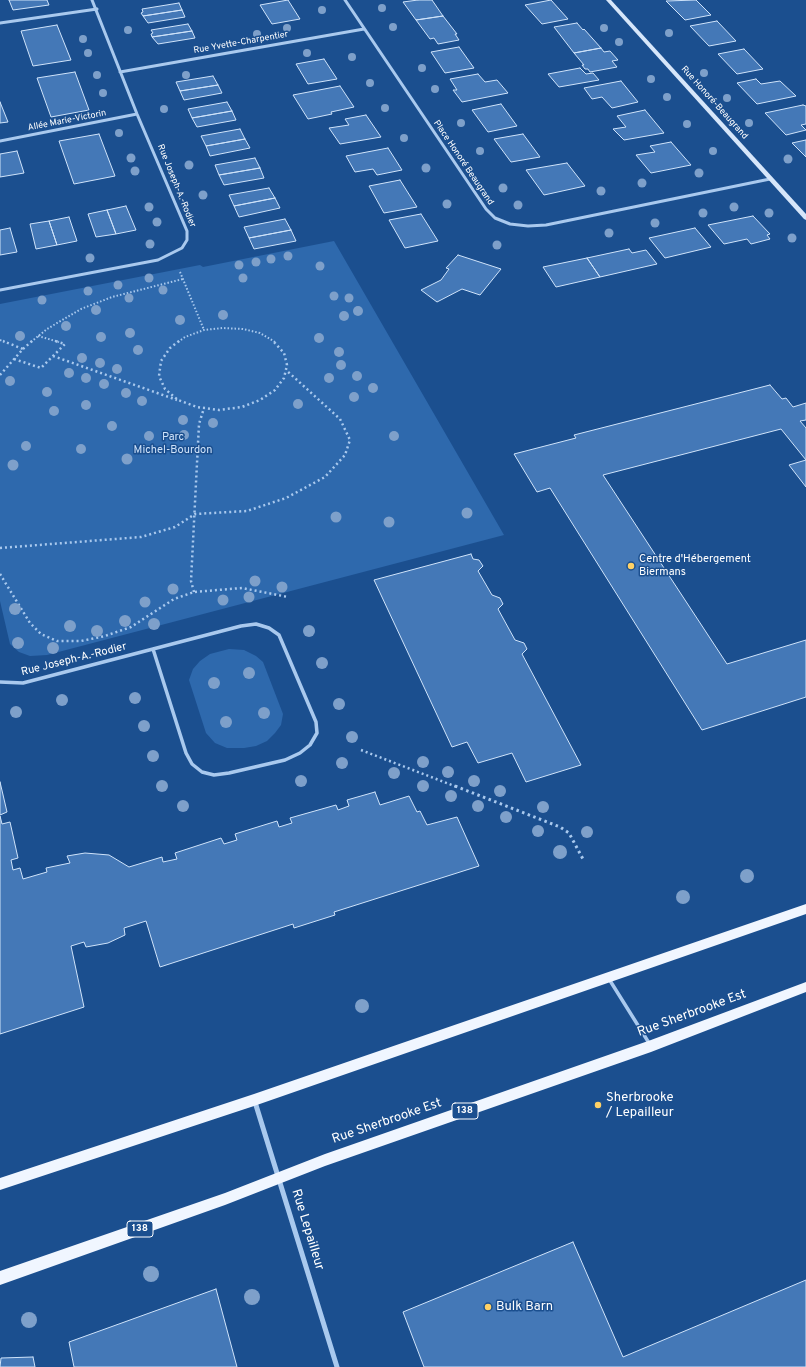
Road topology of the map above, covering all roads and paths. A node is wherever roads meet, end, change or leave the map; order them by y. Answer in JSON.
{"nodes":[{"id":1,"x":92,"y":0,"type":"edge"},
{"id":2,"x":344,"y":0,"type":"edge"},
{"id":3,"x":608,"y":0,"type":"edge"},
{"id":4,"x":97,"y":9,"type":"junction"},
{"id":5,"x":0,"y":23,"type":"edge"},
{"id":6,"x":364,"y":29,"type":"junction"},
{"id":7,"x":120,"y":72,"type":"junction"},
{"id":8,"x":137,"y":114,"type":"junction"},
{"id":9,"x":0,"y":141,"type":"edge"},
{"id":10,"x":770,"y":179,"type":"junction"},
{"id":11,"x":806,"y":218,"type":"edge"},
{"id":12,"x":172,"y":255,"type":"junction"},
{"id":13,"x":183,"y":279,"type":"junction"},
{"id":14,"x":0,"y":290,"type":"edge"},
{"id":15,"x":204,"y":330,"type":"junction"},
{"id":16,"x":38,"y":336,"type":"junction"},
{"id":17,"x":0,"y":340,"type":"edge"},
{"id":18,"x":23,"y":349,"type":"junction"},
{"id":19,"x":53,"y":356,"type":"junction"},
{"id":20,"x":14,"y":359,"type":"junction"},
{"id":21,"x":286,"y":370,"type":"junction"},
{"id":22,"x":0,"y":375,"type":"edge"},
{"id":23,"x":178,"y":400,"type":"junction"},
{"id":24,"x":204,"y":408,"type":"junction"},
{"id":25,"x":195,"y":514,"type":"junction"},
{"id":26,"x":0,"y":548,"type":"edge"},
{"id":27,"x":0,"y":574,"type":"edge"},
{"id":28,"x":194,"y":592,"type":"junction"},
{"id":29,"x":288,"y":597,"type":"dead end"},
{"id":30,"x":153,"y":649,"type":"junction"},
{"id":31,"x":0,"y":682,"type":"edge"},
{"id":32,"x":361,"y":750,"type":"dead end"},
{"id":33,"x":584,"y":861,"type":"dead end"},
{"id":34,"x":806,"y":909,"type":"edge"},
{"id":35,"x":608,"y":977,"type":"junction"},
{"id":36,"x":806,"y":987,"type":"edge"},
{"id":37,"x":651,"y":1046,"type":"junction"},
{"id":38,"x":254,"y":1100,"type":"junction"},
{"id":39,"x":279,"y":1177,"type":"junction"},
{"id":40,"x":0,"y":1184,"type":"edge"},
{"id":41,"x":0,"y":1278,"type":"edge"},
{"id":42,"x":337,"y":1367,"type":"edge"}],
"edges":[{"from":1,"to":4,"type":"street","name":"Rue Joseph-A.-Rodier"},
{"from":2,"to":6,"type":"street","name":"Place Honoré Beaugrand"},
{"from":3,"to":10,"type":"street","name":"Rue Honoré-Beaugrand"},
{"from":4,"to":5,"type":"street"},
{"from":4,"to":7,"type":"street","name":"Rue Joseph-A.-Rodier"},
{"from":6,"to":7,"type":"street","name":"Rue Yvette-Charpentier"},
{"from":6,"to":10,"type":"street","name":"Place Honoré Beaugrand"},
{"from":7,"to":8,"type":"street","name":"Rue Joseph-A.-Rodier"},
{"from":8,"to":9,"type":"street","name":"Allée Marie-Victorin"},
{"from":8,"to":12,"type":"street","name":"Rue Joseph-A.-Rodier"},
{"from":10,"to":11,"type":"street","name":"Rue Honoré-Beaugrand"},
{"from":12,"to":13,"type":"path"},
{"from":12,"to":14,"type":"street","name":"Rue Joseph-A.-Rodier"},
{"from":13,"to":15,"type":"path"},
{"from":13,"to":16,"type":"path"},
{"from":15,"to":21,"type":"path"},
{"from":15,"to":23,"type":"path"},
{"from":16,"to":18,"type":"path"},
{"from":16,"to":19,"type":"path"},
{"from":17,"to":18,"type":"path"},
{"from":18,"to":20,"type":"path"},
{"from":19,"to":20,"type":"path"},
{"from":19,"to":23,"type":"path"},
{"from":20,"to":22,"type":"path"},
{"from":21,"to":24,"type":"path"},
{"from":21,"to":25,"type":"path"},
{"from":23,"to":24,"type":"path"},
{"from":24,"to":25,"type":"path"},
{"from":25,"to":26,"type":"path"},
{"from":25,"to":28,"type":"path"},
{"from":27,"to":28,"type":"path"},
{"from":28,"to":29,"type":"path"},
{"from":30,"to":30,"type":"street","name":"Rue Joseph-A.-Rodier"},
{"from":30,"to":31,"type":"street","name":"Rue Joseph-A.-Rodier"},
{"from":32,"to":33,"type":"path"},
{"from":34,"to":35,"type":"main road"},
{"from":35,"to":37,"type":"lane"},
{"from":35,"to":38,"type":"main road"},
{"from":36,"to":37,"type":"main road","name":"Rue Sherbrooke Est","number":"138"},
{"from":37,"to":39,"type":"main road","name":"Rue Sherbrooke Est","number":"138"},
{"from":38,"to":39,"type":"street","name":"Rue Lepailleur"},
{"from":38,"to":40,"type":"main road"},
{"from":39,"to":41,"type":"main road","name":"Rue Sherbrooke Est","number":"138"},
{"from":39,"to":42,"type":"street","name":"Rue Lepailleur"}]}
